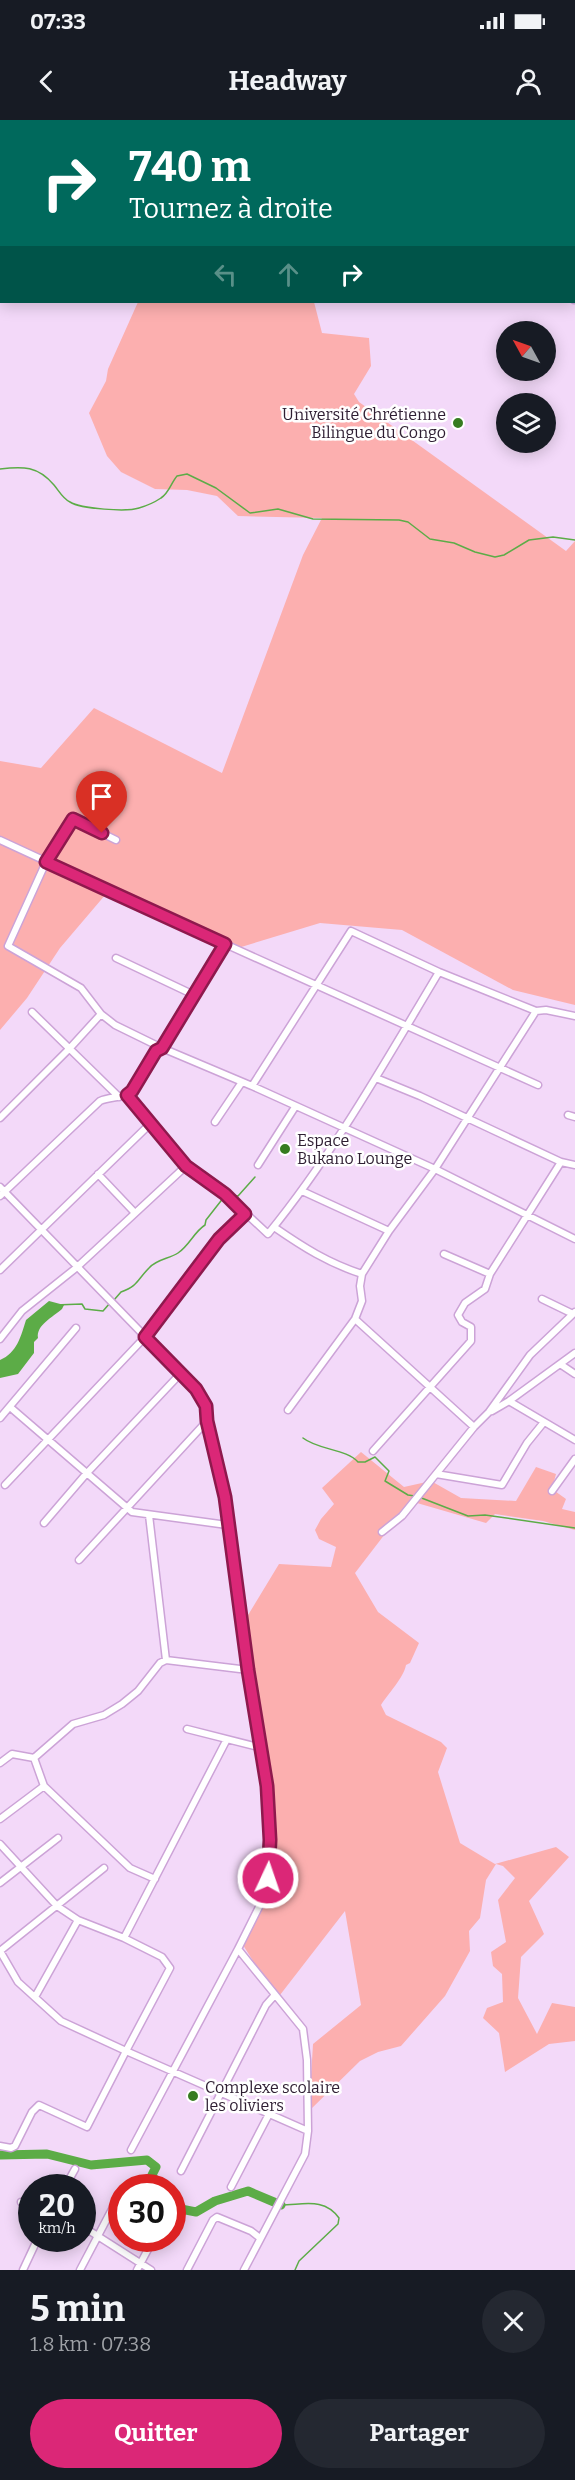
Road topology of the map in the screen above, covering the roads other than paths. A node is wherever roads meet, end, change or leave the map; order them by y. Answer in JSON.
{"nodes":[{"id":1,"x":0,"y":840,"type":"edge"},
{"id":2,"x":116,"y":840,"type":"dead end"},
{"id":3,"x":46,"y":862,"type":"junction"},
{"id":4,"x":225,"y":944,"type":"junction"},
{"id":5,"x":116,"y":958,"type":"dead end"},
{"id":6,"x":439,"y":972,"type":"junction"},
{"id":7,"x":318,"y":984,"type":"junction"},
{"id":8,"x":194,"y":995,"type":"junction"},
{"id":9,"x":32,"y":1011,"type":"dead end"},
{"id":10,"x":536,"y":1011,"type":"junction"},
{"id":11,"x":101,"y":1014,"type":"junction"},
{"id":12,"x":575,"y":1017,"type":"edge"},
{"id":13,"x":407,"y":1025,"type":"junction"},
{"id":14,"x":70,"y":1048,"type":"junction"},
{"id":15,"x":162,"y":1048,"type":"junction"},
{"id":16,"x":499,"y":1068,"type":"junction"},
{"id":17,"x":376,"y":1078,"type":"junction"},
{"id":18,"x":242,"y":1082,"type":"junction"},
{"id":19,"x":538,"y":1085,"type":"dead end"},
{"id":20,"x":252,"y":1086,"type":"junction"},
{"id":21,"x":127,"y":1095,"type":"junction"},
{"id":22,"x":119,"y":1097,"type":"junction"},
{"id":23,"x":295,"y":1107,"type":"junction"},
{"id":24,"x":0,"y":1118,"type":"edge"},
{"id":25,"x":467,"y":1119,"type":"junction"},
{"id":26,"x":215,"y":1122,"type":"dead end"},
{"id":27,"x":150,"y":1124,"type":"junction"},
{"id":28,"x":344,"y":1130,"type":"junction"},
{"id":29,"x":561,"y":1162,"type":"junction"},
{"id":30,"x":258,"y":1165,"type":"dead end"},
{"id":31,"x":575,"y":1165,"type":"edge"},
{"id":32,"x":186,"y":1166,"type":"junction"},
{"id":33,"x":435,"y":1169,"type":"junction"},
{"id":34,"x":98,"y":1174,"type":"junction"},
{"id":35,"x":1,"y":1191,"type":"edge"},
{"id":36,"x":302,"y":1191,"type":"junction"},
{"id":37,"x":135,"y":1213,"type":"junction"},
{"id":38,"x":245,"y":1214,"type":"junction"},
{"id":39,"x":528,"y":1215,"type":"junction"},
{"id":40,"x":274,"y":1227,"type":"junction"},
{"id":41,"x":41,"y":1230,"type":"junction"},
{"id":42,"x":390,"y":1231,"type":"junction"},
{"id":43,"x":575,"y":1239,"type":"edge"},
{"id":44,"x":444,"y":1254,"type":"dead end"},
{"id":45,"x":76,"y":1268,"type":"junction"},
{"id":46,"x":0,"y":1270,"type":"edge"},
{"id":47,"x":362,"y":1274,"type":"junction"},
{"id":48,"x":490,"y":1274,"type":"junction"},
{"id":49,"x":542,"y":1299,"type":"dead end"},
{"id":50,"x":574,"y":1313,"type":"edge"},
{"id":51,"x":355,"y":1319,"type":"junction"},
{"id":52,"x":76,"y":1328,"type":"dead end"},
{"id":53,"x":145,"y":1337,"type":"junction"},
{"id":54,"x":0,"y":1339,"type":"edge"},
{"id":55,"x":575,"y":1353,"type":"edge"},
{"id":56,"x":560,"y":1364,"type":"junction"},
{"id":57,"x":181,"y":1373,"type":"junction"},
{"id":58,"x":575,"y":1374,"type":"edge"},
{"id":59,"x":431,"y":1388,"type":"junction"},
{"id":60,"x":509,"y":1401,"type":"junction"},
{"id":61,"x":10,"y":1407,"type":"junction"},
{"id":62,"x":288,"y":1410,"type":"dead end"},
{"id":63,"x":489,"y":1412,"type":"junction"},
{"id":64,"x":0,"y":1418,"type":"edge"},
{"id":65,"x":207,"y":1421,"type":"junction"},
{"id":66,"x":544,"y":1422,"type":"junction"},
{"id":67,"x":474,"y":1427,"type":"junction"},
{"id":68,"x":575,"y":1440,"type":"edge"},
{"id":69,"x":48,"y":1441,"type":"junction"},
{"id":70,"x":372,"y":1451,"type":"dead end"},
{"id":71,"x":575,"y":1459,"type":"edge"},
{"id":72,"x":86,"y":1473,"type":"junction"},
{"id":73,"x":436,"y":1474,"type":"junction"},
{"id":74,"x":5,"y":1485,"type":"dead end"},
{"id":75,"x":552,"y":1491,"type":"dead end"},
{"id":76,"x":127,"y":1509,"type":"junction"},
{"id":77,"x":149,"y":1515,"type":"junction"},
{"id":78,"x":44,"y":1523,"type":"dead end"},
{"id":79,"x":227,"y":1525,"type":"junction"},
{"id":80,"x":382,"y":1532,"type":"dead end"},
{"id":81,"x":79,"y":1560,"type":"dead end"},
{"id":82,"x":166,"y":1660,"type":"junction"},
{"id":83,"x":248,"y":1670,"type":"junction"},
{"id":84,"x":187,"y":1729,"type":"dead end"},
{"id":85,"x":226,"y":1741,"type":"junction"},
{"id":86,"x":262,"y":1748,"type":"junction"},
{"id":87,"x":34,"y":1758,"type":"junction"},
{"id":88,"x":0,"y":1763,"type":"edge"},
{"id":89,"x":44,"y":1786,"type":"junction"},
{"id":90,"x":0,"y":1819,"type":"edge"},
{"id":91,"x":58,"y":1838,"type":"dead end"},
{"id":92,"x":0,"y":1844,"type":"edge"},
{"id":93,"x":21,"y":1867,"type":"junction"},
{"id":94,"x":104,"y":1868,"type":"dead end"},
{"id":95,"x":155,"y":1879,"type":"junction"},
{"id":96,"x":0,"y":1883,"type":"edge"},
{"id":97,"x":57,"y":1906,"type":"junction"},
{"id":98,"x":78,"y":1920,"type":"junction"},
{"id":99,"x":124,"y":1938,"type":"junction"},
{"id":100,"x":238,"y":1949,"type":"junction"},
{"id":101,"x":0,"y":1951,"type":"edge"},
{"id":102,"x":274,"y":1996,"type":"junction"},
{"id":103,"x":35,"y":1997,"type":"junction"},
{"id":104,"x":126,"y":2051,"type":"junction"},
{"id":105,"x":174,"y":2073,"type":"junction"},
{"id":106,"x":220,"y":2093,"type":"junction"},
{"id":107,"x":269,"y":2114,"type":"junction"},
{"id":108,"x":308,"y":2131,"type":"junction"},
{"id":109,"x":0,"y":2146,"type":"edge"},
{"id":110,"x":131,"y":2150,"type":"dead end"},
{"id":111,"x":75,"y":2169,"type":"dead end"},
{"id":112,"x":181,"y":2171,"type":"dead end"},
{"id":113,"x":72,"y":2174,"type":"edge"},
{"id":114,"x":231,"y":2187,"type":"dead end"},
{"id":115,"x":108,"y":2216,"type":"edge"},
{"id":116,"x":97,"y":2236,"type":"junction"},
{"id":117,"x":260,"y":2238,"type":"junction"},
{"id":118,"x":31,"y":2252,"type":"edge"},
{"id":119,"x":147,"y":2252,"type":"edge"},
{"id":120,"x":139,"y":2267,"type":"edge"},
{"id":121,"x":23,"y":2270,"type":"edge"},
{"id":122,"x":80,"y":2270,"type":"edge"},
{"id":123,"x":151,"y":2270,"type":"edge"},
{"id":124,"x":187,"y":2270,"type":"edge"},
{"id":125,"x":244,"y":2270,"type":"edge"}],
"edges":[{"from":1,"to":3,"type":"street"},
{"from":2,"to":3,"type":"street"},
{"from":3,"to":4,"type":"street"},
{"from":3,"to":11,"type":"street"},
{"from":4,"to":7,"type":"street"},
{"from":4,"to":8,"type":"street"},
{"from":5,"to":8,"type":"street"},
{"from":6,"to":7,"type":"street"},
{"from":6,"to":10,"type":"street"},
{"from":6,"to":13,"type":"street"},
{"from":7,"to":13,"type":"street"},
{"from":7,"to":20,"type":"street"},
{"from":8,"to":15,"type":"street"},
{"from":9,"to":14,"type":"street"},
{"from":10,"to":12,"type":"street"},
{"from":10,"to":16,"type":"street"},
{"from":11,"to":14,"type":"street"},
{"from":11,"to":15,"type":"street"},
{"from":13,"to":16,"type":"street"},
{"from":13,"to":17,"type":"street"},
{"from":14,"to":22,"type":"street"},
{"from":14,"to":24,"type":"street"},
{"from":15,"to":18,"type":"street"},
{"from":15,"to":21,"type":"street"},
{"from":16,"to":19,"type":"street"},
{"from":16,"to":25,"type":"street"},
{"from":17,"to":25,"type":"street"},
{"from":17,"to":28,"type":"street"},
{"from":18,"to":20,"type":"street"},
{"from":18,"to":26,"type":"street"},
{"from":20,"to":23,"type":"street"},
{"from":21,"to":22,"type":"street"},
{"from":21,"to":27,"type":"street"},
{"from":22,"to":35,"type":"street"},
{"from":23,"to":28,"type":"street"},
{"from":23,"to":30,"type":"street"},
{"from":25,"to":29,"type":"street"},
{"from":25,"to":33,"type":"street"},
{"from":27,"to":32,"type":"street"},
{"from":27,"to":34,"type":"street"},
{"from":28,"to":33,"type":"street"},
{"from":28,"to":36,"type":"street"},
{"from":29,"to":31,"type":"street"},
{"from":29,"to":39,"type":"street"},
{"from":32,"to":37,"type":"street"},
{"from":32,"to":38,"type":"street"},
{"from":33,"to":39,"type":"street"},
{"from":33,"to":42,"type":"street"},
{"from":34,"to":37,"type":"street"},
{"from":34,"to":41,"type":"street"},
{"from":35,"to":41,"type":"street"},
{"from":36,"to":40,"type":"street"},
{"from":36,"to":42,"type":"street"},
{"from":37,"to":45,"type":"street"},
{"from":38,"to":40,"type":"street"},
{"from":38,"to":53,"type":"street"},
{"from":39,"to":43,"type":"street"},
{"from":39,"to":48,"type":"street"},
{"from":40,"to":47,"type":"street"},
{"from":41,"to":45,"type":"street"},
{"from":41,"to":46,"type":"street"},
{"from":42,"to":47,"type":"street"},
{"from":44,"to":48,"type":"street"},
{"from":45,"to":53,"type":"street"},
{"from":45,"to":54,"type":"street"},
{"from":47,"to":51,"type":"street"},
{"from":48,"to":59,"type":"street"},
{"from":49,"to":50,"type":"street"},
{"from":50,"to":63,"type":"street"},
{"from":51,"to":59,"type":"street"},
{"from":51,"to":62,"type":"street"},
{"from":52,"to":61,"type":"street"},
{"from":53,"to":57,"type":"street"},
{"from":53,"to":69,"type":"street"},
{"from":55,"to":56,"type":"street"},
{"from":56,"to":58,"type":"street"},
{"from":56,"to":60,"type":"street"},
{"from":57,"to":65,"type":"street"},
{"from":57,"to":72,"type":"street"},
{"from":59,"to":67,"type":"street"},
{"from":59,"to":70,"type":"street"},
{"from":60,"to":63,"type":"street"},
{"from":60,"to":66,"type":"street"},
{"from":61,"to":64,"type":"street"},
{"from":61,"to":69,"type":"street"},
{"from":63,"to":67,"type":"street"},
{"from":65,"to":76,"type":"street"},
{"from":65,"to":79,"type":"street"},
{"from":66,"to":68,"type":"street"},
{"from":66,"to":73,"type":"street"},
{"from":67,"to":73,"type":"street"},
{"from":69,"to":72,"type":"street"},
{"from":69,"to":74,"type":"street"},
{"from":71,"to":75,"type":"street"},
{"from":72,"to":76,"type":"street"},
{"from":72,"to":78,"type":"street"},
{"from":73,"to":80,"type":"street"},
{"from":76,"to":77,"type":"street"},
{"from":76,"to":81,"type":"street"},
{"from":77,"to":79,"type":"street"},
{"from":77,"to":82,"type":"street"},
{"from":79,"to":83,"type":"street"},
{"from":82,"to":83,"type":"street"},
{"from":82,"to":87,"type":"street"},
{"from":83,"to":86,"type":"street"},
{"from":84,"to":85,"type":"street"},
{"from":85,"to":86,"type":"street"},
{"from":85,"to":95,"type":"street"},
{"from":86,"to":100,"type":"street"},
{"from":87,"to":88,"type":"street"},
{"from":87,"to":89,"type":"street"},
{"from":89,"to":90,"type":"street"},
{"from":89,"to":95,"type":"street"},
{"from":91,"to":93,"type":"street"},
{"from":92,"to":93,"type":"street"},
{"from":93,"to":96,"type":"street"},
{"from":93,"to":97,"type":"street"},
{"from":94,"to":97,"type":"street"},
{"from":95,"to":99,"type":"street"},
{"from":97,"to":98,"type":"street"},
{"from":97,"to":101,"type":"street"},
{"from":98,"to":99,"type":"street"},
{"from":98,"to":103,"type":"street"},
{"from":99,"to":104,"type":"street"},
{"from":100,"to":102,"type":"street"},
{"from":100,"to":105,"type":"street"},
{"from":101,"to":103,"type":"street"},
{"from":102,"to":106,"type":"street"},
{"from":102,"to":108,"type":"street"},
{"from":103,"to":104,"type":"street"},
{"from":104,"to":105,"type":"street"},
{"from":104,"to":109,"type":"street"},
{"from":105,"to":106,"type":"street"},
{"from":105,"to":110,"type":"street"},
{"from":106,"to":107,"type":"street"},
{"from":106,"to":112,"type":"street"},
{"from":107,"to":108,"type":"street"},
{"from":107,"to":114,"type":"street"},
{"from":108,"to":117,"type":"street"},
{"from":111,"to":113,"type":"street"},
{"from":115,"to":116,"type":"street"},
{"from":116,"to":120,"type":"street"},
{"from":116,"to":122,"type":"street"},
{"from":117,"to":124,"type":"street"},
{"from":117,"to":125,"type":"street"},
{"from":118,"to":121,"type":"street"},
{"from":119,"to":120,"type":"street"},
{"from":120,"to":123,"type":"street"}]}
